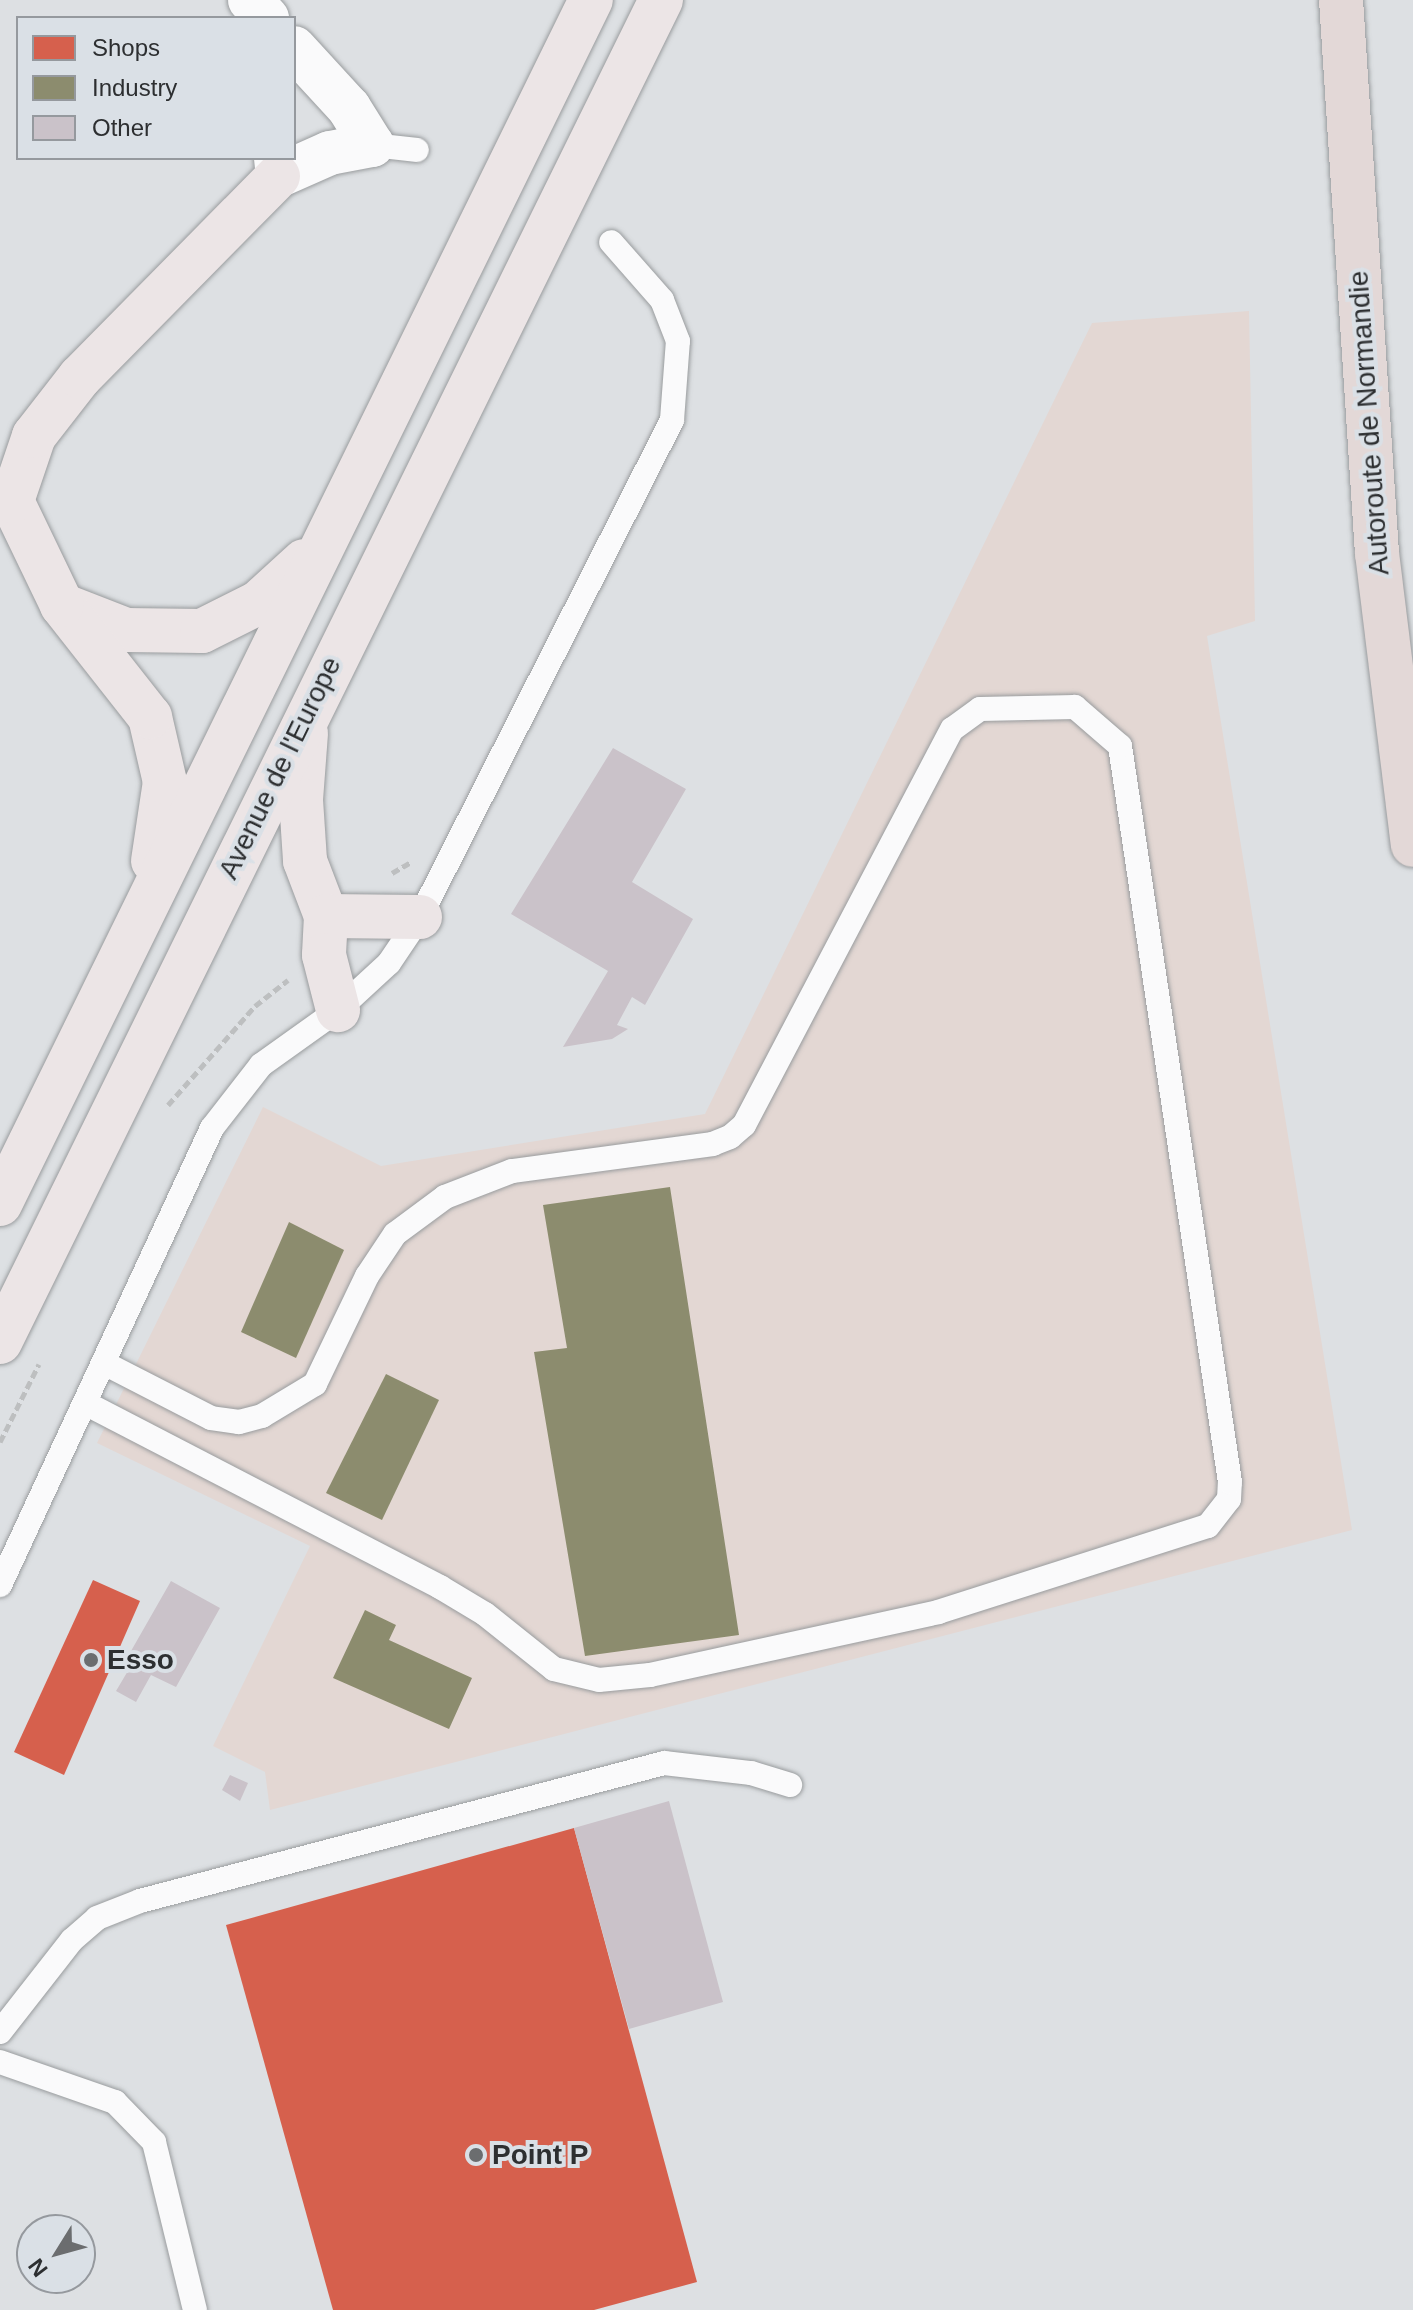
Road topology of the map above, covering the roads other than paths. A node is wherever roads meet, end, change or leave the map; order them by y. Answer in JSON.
{"nodes":[{"id":1,"x":591,"y":0,"type":"edge"},
{"id":2,"x":661,"y":0,"type":"edge"},
{"id":3,"x":1341,"y":0,"type":"edge"},
{"id":4,"x":296,"y":50,"type":"edge"},
{"id":5,"x":372,"y":145,"type":"junction"},
{"id":6,"x":417,"y":150,"type":"dead end"},
{"id":7,"x":277,"y":167,"type":"edge"},
{"id":8,"x":611,"y":242,"type":"dead end"},
{"id":9,"x":323,"y":542,"type":"junction"},
{"id":10,"x":62,"y":605,"type":"junction"},
{"id":11,"x":308,"y":708,"type":"junction"},
{"id":12,"x":1413,"y":845,"type":"edge"},
{"id":13,"x":150,"y":896,"type":"junction"},
{"id":14,"x":326,"y":916,"type":"junction"},
{"id":15,"x":420,"y":917,"type":"junction"},
{"id":16,"x":338,"y":1010,"type":"junction"},
{"id":17,"x":0,"y":1204,"type":"edge"},
{"id":18,"x":0,"y":1342,"type":"edge"},
{"id":19,"x":106,"y":1364,"type":"junction"},
{"id":20,"x":87,"y":1404,"type":"junction"},
{"id":21,"x":0,"y":1585,"type":"edge"},
{"id":22,"x":790,"y":1785,"type":"dead end"},
{"id":23,"x":0,"y":2032,"type":"edge"},
{"id":24,"x":0,"y":2062,"type":"edge"},
{"id":25,"x":195,"y":2310,"type":"edge"}],
"edges":[{"from":1,"to":9,"type":"main road"},
{"from":2,"to":11,"type":"main road","name":"Avenue de l'Europe"},
{"from":3,"to":12,"type":"highway","name":"Autoroute de Normandie"},
{"from":4,"to":5,"type":"street"},
{"from":5,"to":6,"type":"lane"},
{"from":5,"to":7,"type":"street"},
{"from":7,"to":10,"type":"main road"},
{"from":8,"to":15,"type":"lane"},
{"from":9,"to":10,"type":"main road"},
{"from":9,"to":13,"type":"main road"},
{"from":10,"to":13,"type":"main road"},
{"from":11,"to":14,"type":"main road"},
{"from":11,"to":18,"type":"main road","name":"Avenue de l'Europe"},
{"from":13,"to":17,"type":"main road"},
{"from":14,"to":15,"type":"main road"},
{"from":14,"to":16,"type":"main road"},
{"from":15,"to":16,"type":"lane"},
{"from":16,"to":19,"type":"lane"},
{"from":19,"to":20,"type":"lane"},
{"from":19,"to":20,"type":"lane"},
{"from":20,"to":21,"type":"lane"},
{"from":22,"to":23,"type":"lane"},
{"from":24,"to":25,"type":"lane"}]}
